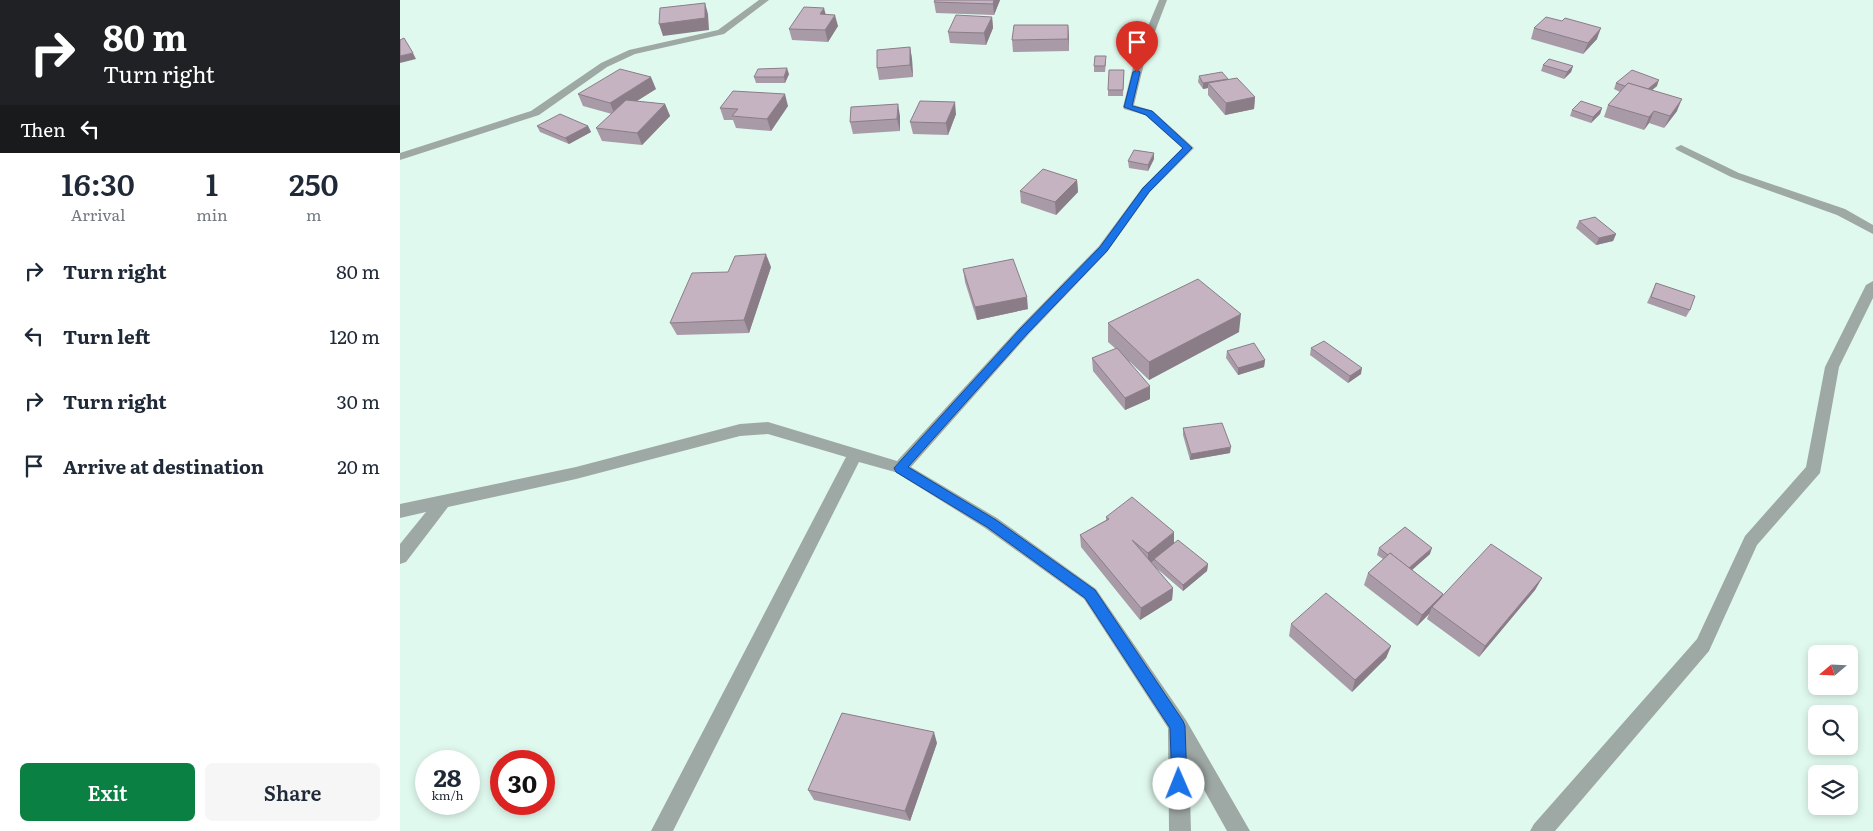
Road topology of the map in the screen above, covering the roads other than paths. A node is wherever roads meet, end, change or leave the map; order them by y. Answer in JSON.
{"nodes":[{"id":1,"x":765,"y":0,"type":"edge"},
{"id":2,"x":1163,"y":0,"type":"edge"},
{"id":3,"x":1681,"y":148,"type":"dead end"},
{"id":4,"x":400,"y":157,"type":"edge"},
{"id":5,"x":1873,"y":230,"type":"edge"},
{"id":6,"x":1873,"y":286,"type":"edge"},
{"id":7,"x":855,"y":455,"type":"junction"},
{"id":8,"x":900,"y":468,"type":"junction"},
{"id":9,"x":443,"y":502,"type":"junction"},
{"id":10,"x":400,"y":511,"type":"edge"},
{"id":11,"x":400,"y":557,"type":"edge"},
{"id":12,"x":1178,"y":726,"type":"junction"},
{"id":13,"x":662,"y":831,"type":"edge"},
{"id":14,"x":1180,"y":831,"type":"edge"},
{"id":15,"x":1239,"y":831,"type":"edge"},
{"id":16,"x":1541,"y":831,"type":"edge"}],
"edges":[{"from":1,"to":4,"type":"street"},
{"from":2,"to":8,"type":"street"},
{"from":3,"to":5,"type":"street"},
{"from":6,"to":16,"type":"street"},
{"from":7,"to":8,"type":"street"},
{"from":7,"to":9,"type":"street"},
{"from":7,"to":13,"type":"street"},
{"from":8,"to":12,"type":"street"},
{"from":9,"to":10,"type":"street"},
{"from":9,"to":11,"type":"street"},
{"from":12,"to":14,"type":"street"},
{"from":12,"to":15,"type":"street"}]}
